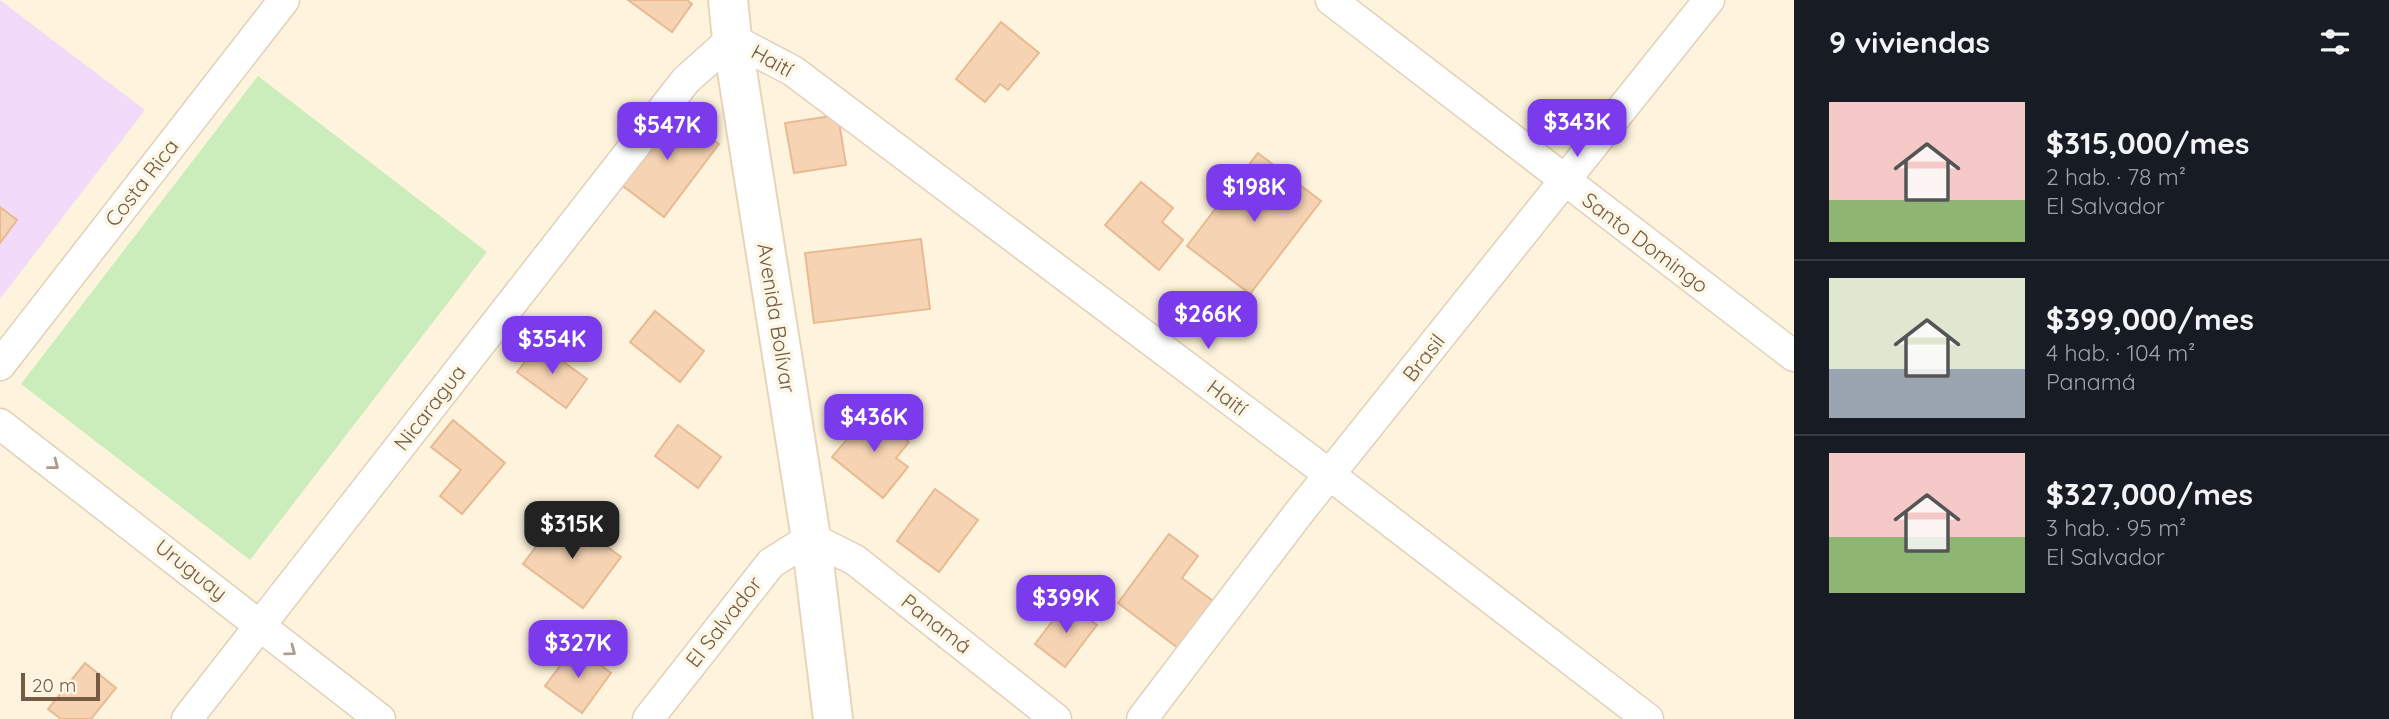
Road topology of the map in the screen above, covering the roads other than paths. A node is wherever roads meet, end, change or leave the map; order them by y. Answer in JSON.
{"nodes":[{"id":1,"x":284,"y":0,"type":"edge"},
{"id":2,"x":727,"y":0,"type":"edge"},
{"id":3,"x":1331,"y":0,"type":"edge"},
{"id":4,"x":1709,"y":0,"type":"edge"},
{"id":5,"x":732,"y":39,"type":"junction"},
{"id":6,"x":1564,"y":181,"type":"junction"},
{"id":7,"x":1794,"y":356,"type":"edge"},
{"id":8,"x":0,"y":365,"type":"edge"},
{"id":9,"x":0,"y":424,"type":"edge"},
{"id":10,"x":1330,"y":475,"type":"junction"},
{"id":11,"x":811,"y":538,"type":"junction"},
{"id":12,"x":260,"y":627,"type":"junction"},
{"id":13,"x":187,"y":719,"type":"edge"},
{"id":14,"x":380,"y":719,"type":"edge"},
{"id":15,"x":648,"y":719,"type":"edge"},
{"id":16,"x":833,"y":719,"type":"edge"},
{"id":17,"x":1056,"y":719,"type":"edge"},
{"id":18,"x":1142,"y":719,"type":"edge"},
{"id":19,"x":1648,"y":719,"type":"edge"}],
"edges":[{"from":1,"to":8,"type":"street","name":"Costa Rica"},
{"from":2,"to":5,"type":"main road","name":"Avenida Bolívar"},
{"from":3,"to":6,"type":"street","name":"Santo Domingo"},
{"from":4,"to":6,"type":"street","name":"Brasil"},
{"from":5,"to":10,"type":"street","name":"Haití"},
{"from":5,"to":11,"type":"main road","name":"Avenida Bolívar"},
{"from":5,"to":12,"type":"street","name":"Nicaragua"},
{"from":6,"to":7,"type":"street","name":"Santo Domingo"},
{"from":6,"to":10,"type":"street","name":"Brasil"},
{"from":9,"to":12,"type":"street","name":"Uruguay","one_way":true},
{"from":10,"to":18,"type":"street","name":"Brasil"},
{"from":10,"to":19,"type":"street","name":"Haití"},
{"from":11,"to":15,"type":"street","name":"El Salvador"},
{"from":11,"to":16,"type":"main road","name":"Avenida Bolívar"},
{"from":11,"to":17,"type":"street","name":"Panamá"},
{"from":12,"to":13,"type":"street","name":"Nicaragua"},
{"from":12,"to":14,"type":"street","name":"Uruguay","one_way":true}]}
